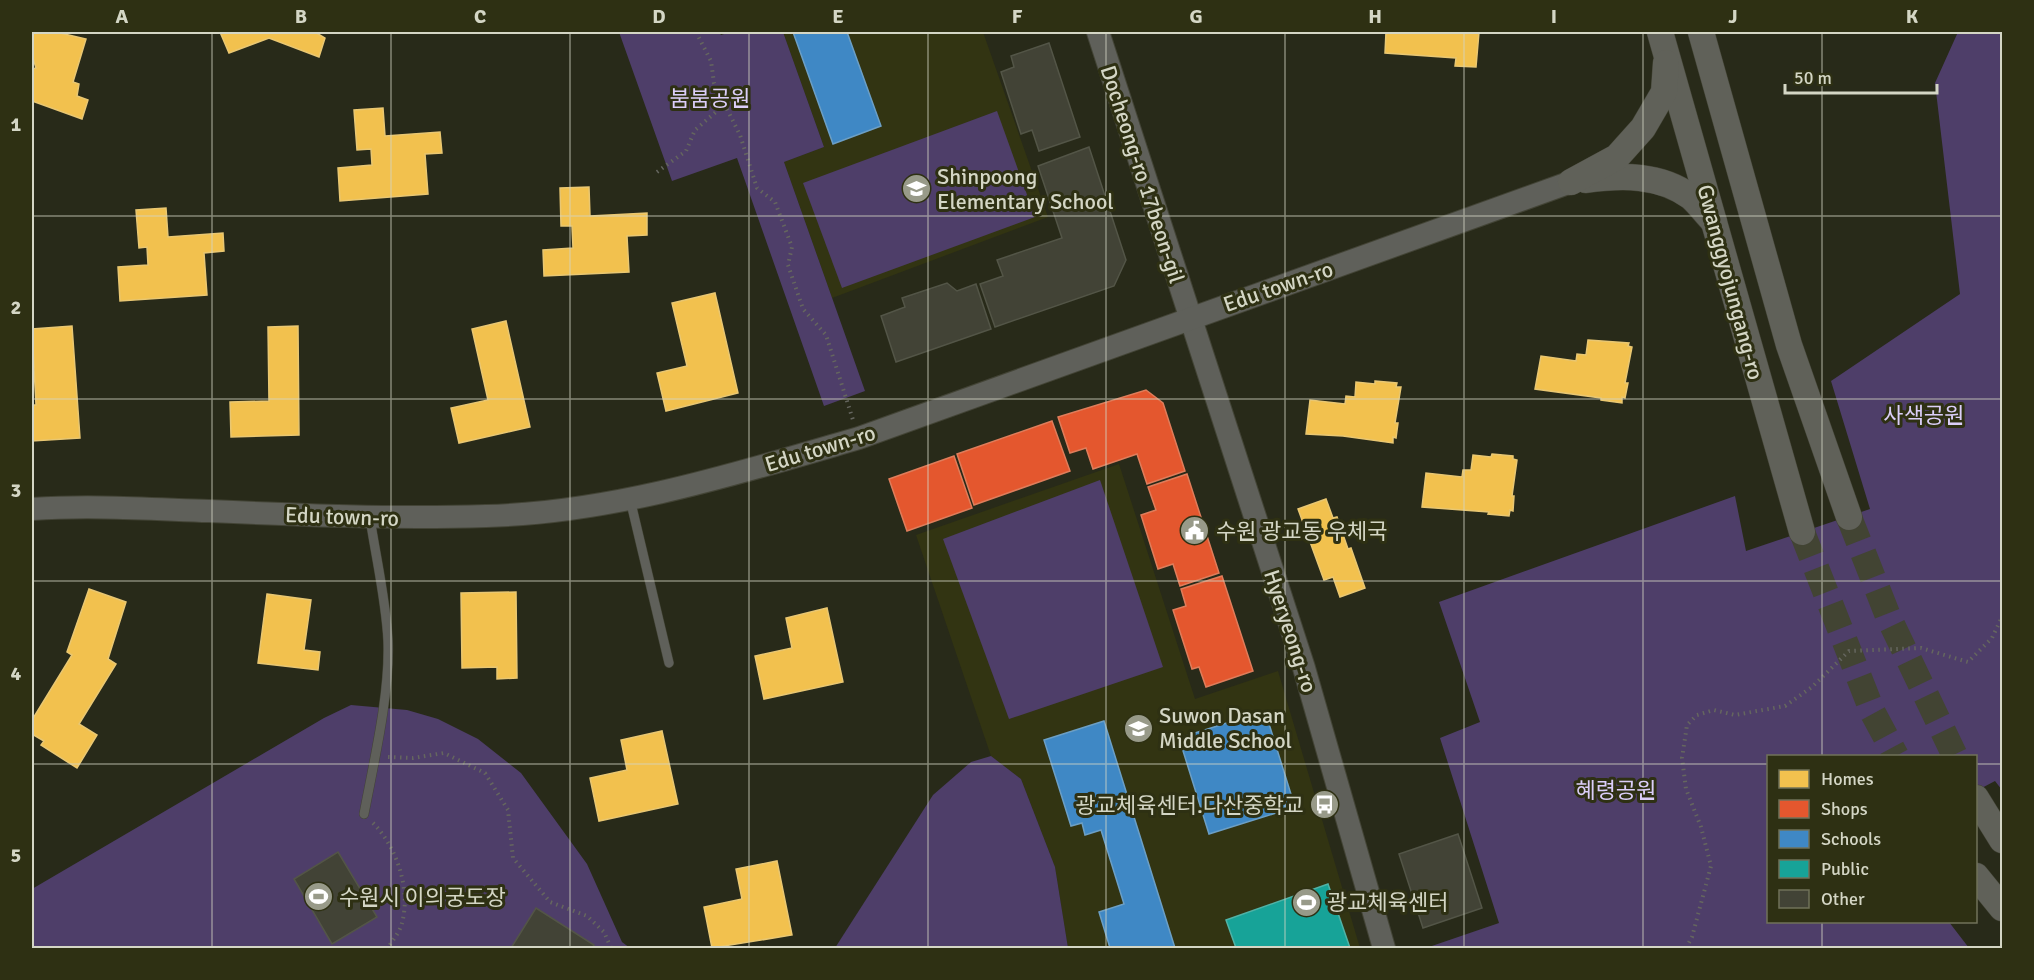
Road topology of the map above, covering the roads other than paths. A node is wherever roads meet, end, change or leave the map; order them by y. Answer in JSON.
{"nodes":[{"id":1,"x":1098,"y":32,"type":"edge"},
{"id":2,"x":1701,"y":32,"type":"edge"},
{"id":3,"x":1664,"y":43,"type":"edge"},
{"id":4,"x":1571,"y":182,"type":"junction"},
{"id":5,"x":1716,"y":224,"type":"junction"},
{"id":6,"x":1189,"y":317,"type":"junction"},
{"id":7,"x":630,"y":497,"type":"junction"},
{"id":8,"x":32,"y":509,"type":"edge"},
{"id":9,"x":1849,"y":517,"type":"tunnel mouth"},
{"id":10,"x":370,"y":518,"type":"junction"},
{"id":11,"x":1802,"y":532,"type":"tunnel mouth"},
{"id":12,"x":669,"y":663,"type":"dead end"},
{"id":13,"x":1977,"y":800,"type":"edge"},
{"id":14,"x":363,"y":814,"type":"road end"},
{"id":15,"x":2002,"y":840,"type":"edge"},
{"id":16,"x":1977,"y":877,"type":"edge"},
{"id":17,"x":2002,"y":908,"type":"edge"},
{"id":18,"x":1384,"y":948,"type":"edge"}],
"edges":[{"from":1,"to":6,"type":"street","name":"Docheong-ro 17beon-gil"},
{"from":2,"to":9,"type":"main road","name":"Gwanggyojungang-ro"},
{"from":3,"to":4,"type":"main road"},
{"from":3,"to":5,"type":"main road","name":"Gwanggyojungang-ro"},
{"from":4,"to":5,"type":"main road"},
{"from":4,"to":6,"type":"street","name":"Edu town-ro"},
{"from":5,"to":11,"type":"main road","name":"Gwanggyojungang-ro"},
{"from":6,"to":7,"type":"street","name":"Edu town-ro"},
{"from":6,"to":18,"type":"street","name":"Hyeryeong-ro"},
{"from":7,"to":10,"type":"street","name":"Edu town-ro"},
{"from":7,"to":12,"type":"lane"},
{"from":8,"to":10,"type":"street","name":"Edu town-ro"},
{"from":10,"to":14,"type":"lane"},
{"from":13,"to":15,"type":"main road"},
{"from":16,"to":17,"type":"main road"}]}
